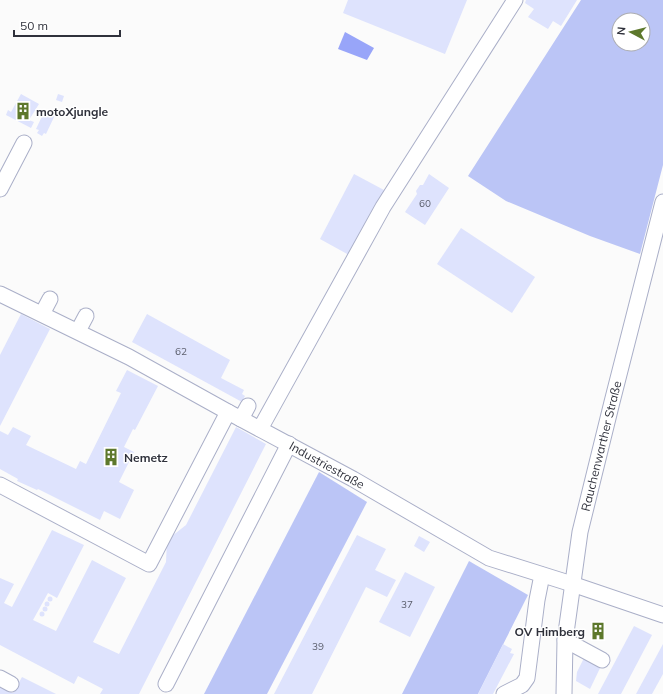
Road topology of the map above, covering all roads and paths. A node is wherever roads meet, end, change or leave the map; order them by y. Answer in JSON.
{"nodes":[{"id":1,"x":515,"y":0,"type":"edge"},
{"id":2,"x":24,"y":143,"type":"dead end"},
{"id":3,"x":0,"y":189,"type":"edge"},
{"id":4,"x":663,"y":202,"type":"edge"},
{"id":5,"x":0,"y":294,"type":"edge"},
{"id":6,"x":50,"y":299,"type":"dead end"},
{"id":7,"x":42,"y":314,"type":"junction"},
{"id":8,"x":86,"y":316,"type":"dead end"},
{"id":9,"x":78,"y":331,"type":"junction"},
{"id":10,"x":228,"y":412,"type":"junction"},
{"id":11,"x":260,"y":429,"type":"junction"},
{"id":12,"x":289,"y":444,"type":"junction"},
{"id":13,"x":0,"y":485,"type":"edge"},
{"id":14,"x":542,"y":575,"type":"junction"},
{"id":15,"x":572,"y":584,"type":"junction"},
{"id":16,"x":663,"y":615,"type":"edge"},
{"id":17,"x":565,"y":640,"type":"junction"},
{"id":18,"x":602,"y":660,"type":"dead end"},
{"id":19,"x":166,"y":684,"type":"dead end"},
{"id":20,"x":504,"y":694,"type":"edge"},
{"id":21,"x":564,"y":694,"type":"edge"}],
"edges":[{"from":1,"to":11,"type":"street"},
{"from":2,"to":3,"type":"street"},
{"from":4,"to":15,"type":"street","name":"Rauchenwarther Straße"},
{"from":5,"to":7,"type":"street","name":"Industriestraße"},
{"from":6,"to":7,"type":"street"},
{"from":7,"to":9,"type":"street","name":"Industriestraße"},
{"from":8,"to":9,"type":"street"},
{"from":9,"to":10,"type":"street","name":"Industriestraße"},
{"from":10,"to":11,"type":"street","name":"Industriestraße"},
{"from":10,"to":13,"type":"street"},
{"from":11,"to":12,"type":"street","name":"Industriestraße"},
{"from":12,"to":14,"type":"street","name":"Industriestraße"},
{"from":12,"to":19,"type":"street"},
{"from":14,"to":15,"type":"street","name":"Industriestraße"},
{"from":14,"to":20,"type":"street"},
{"from":15,"to":16,"type":"street","name":"Industriestraße"},
{"from":15,"to":17,"type":"street","name":"Rauchenwarther Straße"},
{"from":17,"to":18,"type":"street"},
{"from":17,"to":21,"type":"street","name":"Rauchenwarther Straße"}]}
